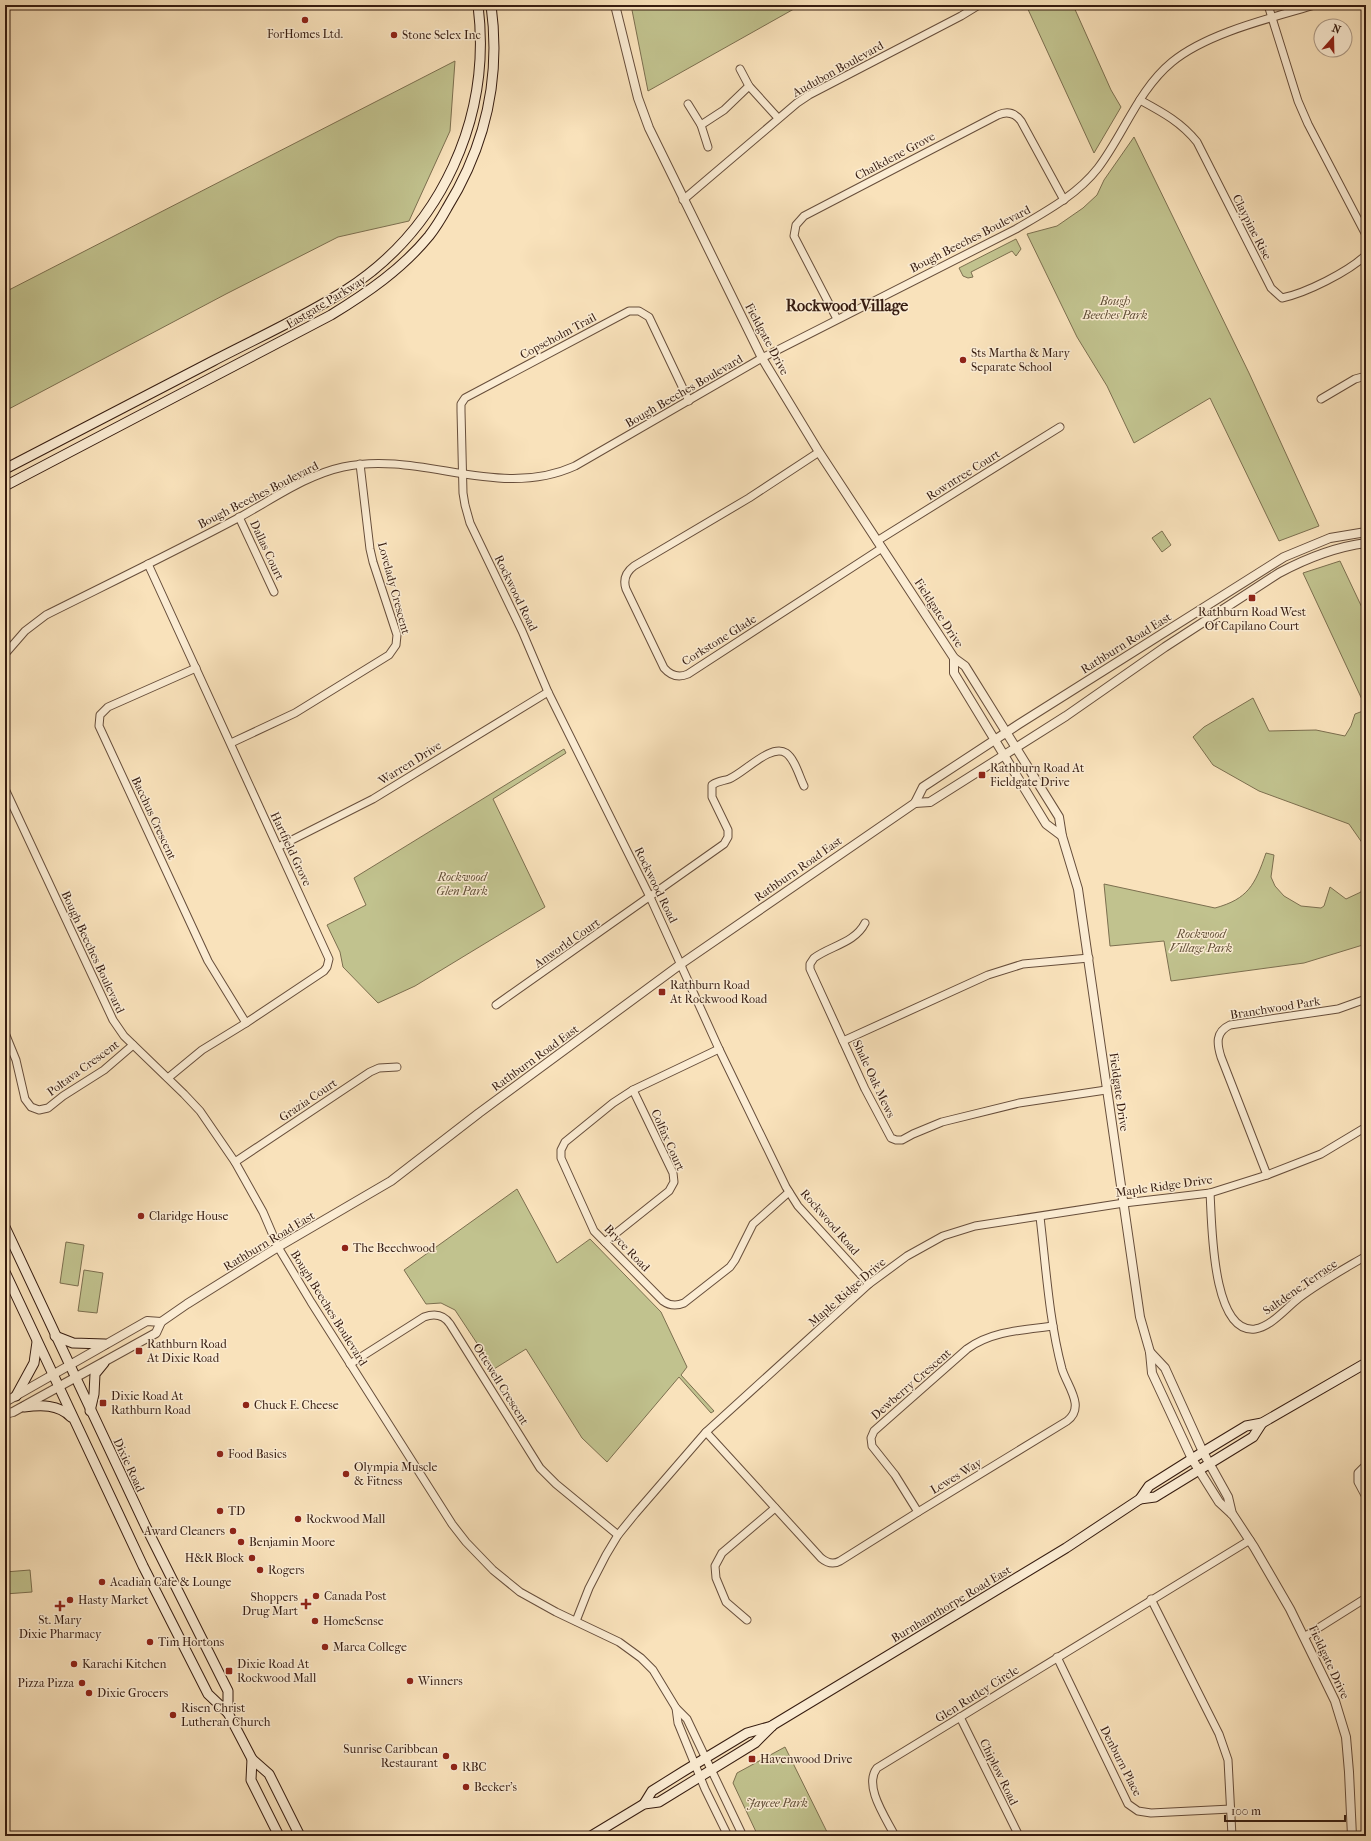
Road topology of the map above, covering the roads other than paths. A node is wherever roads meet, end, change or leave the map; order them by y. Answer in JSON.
{"nodes":[{"id":1,"x":478,"y":5,"type":"edge"},
{"id":2,"x":491,"y":5,"type":"edge"},
{"id":3,"x":614,"y":5,"type":"edge"},
{"id":4,"x":978,"y":5,"type":"edge"},
{"id":5,"x":1268,"y":5,"type":"edge"},
{"id":6,"x":1315,"y":5,"type":"edge"},
{"id":7,"x":1272,"y":18,"type":"junction"},
{"id":8,"x":740,"y":69,"type":"dead end"},
{"id":9,"x":749,"y":86,"type":"junction"},
{"id":10,"x":1140,"y":100,"type":"junction"},
{"id":11,"x":688,"y":104,"type":"dead end"},
{"id":12,"x":778,"y":118,"type":"junction"},
{"id":13,"x":701,"y":125,"type":"junction"},
{"id":14,"x":708,"y":147,"type":"dead end"},
{"id":15,"x":683,"y":200,"type":"junction"},
{"id":16,"x":1064,"y":200,"type":"junction"},
{"id":17,"x":1366,"y":235,"type":"edge"},
{"id":18,"x":1366,"y":255,"type":"edge"},
{"id":19,"x":836,"y":320,"type":"junction"},
{"id":20,"x":762,"y":358,"type":"junction"},
{"id":21,"x":1366,"y":376,"type":"edge"},
{"id":22,"x":1321,"y":399,"type":"dead end"},
{"id":23,"x":690,"y":401,"type":"junction"},
{"id":24,"x":1060,"y":427,"type":"dead end"},
{"id":25,"x":819,"y":452,"type":"junction"},
{"id":26,"x":360,"y":464,"type":"junction"},
{"id":27,"x":5,"y":469,"type":"edge"},
{"id":28,"x":463,"y":474,"type":"junction"},
{"id":29,"x":5,"y":486,"type":"edge"},
{"id":30,"x":1366,"y":504,"type":"edge"},
{"id":31,"x":1366,"y":514,"type":"edge"},
{"id":32,"x":239,"y":518,"type":"junction"},
{"id":33,"x":1366,"y":532,"type":"edge"},
{"id":34,"x":1366,"y":543,"type":"edge"},
{"id":35,"x":879,"y":545,"type":"junction"},
{"id":36,"x":148,"y":564,"type":"junction"},
{"id":37,"x":274,"y":592,"type":"dead end"},
{"id":38,"x":5,"y":654,"type":"edge"},
{"id":39,"x":954,"y":658,"type":"junction"},
{"id":40,"x":196,"y":668,"type":"junction"},
{"id":41,"x":548,"y":692,"type":"junction"},
{"id":42,"x":1007,"y":732,"type":"junction"},
{"id":43,"x":995,"y":740,"type":"junction"},
{"id":44,"x":231,"y":743,"type":"junction"},
{"id":45,"x":1016,"y":748,"type":"junction"},
{"id":46,"x":1004,"y":756,"type":"junction"},
{"id":47,"x":804,"y":786,"type":"dead end"},
{"id":48,"x":5,"y":789,"type":"edge"},
{"id":49,"x":915,"y":803,"type":"junction"},
{"id":50,"x":1062,"y":836,"type":"junction"},
{"id":51,"x":278,"y":846,"type":"junction"},
{"id":52,"x":650,"y":896,"type":"junction"},
{"id":53,"x":864,"y":923,"type":"dead end"},
{"id":54,"x":1089,"y":958,"type":"junction"},
{"id":55,"x":681,"y":964,"type":"junction"},
{"id":56,"x":1366,"y":999,"type":"edge"},
{"id":57,"x":496,"y":1005,"type":"dead end"},
{"id":58,"x":246,"y":1023,"type":"junction"},
{"id":59,"x":5,"y":1033,"type":"edge"},
{"id":60,"x":843,"y":1041,"type":"junction"},
{"id":61,"x":133,"y":1045,"type":"junction"},
{"id":62,"x":719,"y":1049,"type":"junction"},
{"id":63,"x":397,"y":1067,"type":"dead end"},
{"id":64,"x":168,"y":1078,"type":"junction"},
{"id":65,"x":633,"y":1090,"type":"junction"},
{"id":66,"x":1106,"y":1090,"type":"junction"},
{"id":67,"x":1366,"y":1128,"type":"edge"},
{"id":68,"x":235,"y":1162,"type":"junction"},
{"id":69,"x":1267,"y":1175,"type":"junction"},
{"id":70,"x":789,"y":1192,"type":"junction"},
{"id":71,"x":1210,"y":1193,"type":"junction"},
{"id":72,"x":1124,"y":1203,"type":"junction"},
{"id":73,"x":1040,"y":1217,"type":"junction"},
{"id":74,"x":5,"y":1227,"type":"edge"},
{"id":75,"x":605,"y":1242,"type":"junction"},
{"id":76,"x":278,"y":1247,"type":"junction"},
{"id":77,"x":1366,"y":1256,"type":"edge"},
{"id":78,"x":5,"y":1272,"type":"edge"},
{"id":79,"x":869,"y":1284,"type":"junction"},
{"id":80,"x":161,"y":1322,"type":"junction"},
{"id":81,"x":1053,"y":1326,"type":"junction"},
{"id":82,"x":55,"y":1336,"type":"junction"},
{"id":83,"x":37,"y":1342,"type":"junction"},
{"id":84,"x":105,"y":1344,"type":"junction"},
{"id":85,"x":1150,"y":1352,"type":"junction"},
{"id":86,"x":104,"y":1363,"type":"junction"},
{"id":87,"x":350,"y":1364,"type":"junction"},
{"id":88,"x":1366,"y":1364,"type":"edge"},
{"id":89,"x":70,"y":1365,"type":"junction"},
{"id":90,"x":53,"y":1374,"type":"junction"},
{"id":91,"x":76,"y":1378,"type":"junction"},
{"id":92,"x":60,"y":1388,"type":"junction"},
{"id":93,"x":16,"y":1396,"type":"junction"},
{"id":94,"x":5,"y":1402,"type":"edge"},
{"id":95,"x":24,"y":1407,"type":"junction"},
{"id":96,"x":90,"y":1411,"type":"junction"},
{"id":97,"x":5,"y":1414,"type":"edge"},
{"id":98,"x":73,"y":1419,"type":"junction"},
{"id":99,"x":1262,"y":1423,"type":"junction"},
{"id":100,"x":706,"y":1432,"type":"junction"},
{"id":101,"x":1203,"y":1452,"type":"junction"},
{"id":102,"x":1192,"y":1459,"type":"junction"},
{"id":103,"x":1209,"y":1464,"type":"junction"},
{"id":104,"x":1366,"y":1465,"type":"edge"},
{"id":105,"x":1199,"y":1470,"type":"junction"},
{"id":106,"x":1366,"y":1497,"type":"edge"},
{"id":107,"x":1140,"y":1499,"type":"junction"},
{"id":108,"x":774,"y":1508,"type":"junction"},
{"id":109,"x":918,"y":1512,"type":"junction"},
{"id":110,"x":1233,"y":1515,"type":"junction"},
{"id":111,"x":618,"y":1535,"type":"junction"},
{"id":112,"x":1250,"y":1540,"type":"junction"},
{"id":113,"x":1366,"y":1598,"type":"edge"},
{"id":114,"x":1151,"y":1599,"type":"junction"},
{"id":115,"x":747,"y":1620,"type":"dead end"},
{"id":116,"x":576,"y":1621,"type":"junction"},
{"id":117,"x":1304,"y":1637,"type":"junction"},
{"id":118,"x":1057,"y":1657,"type":"junction"},
{"id":119,"x":676,"y":1708,"type":"junction"},
{"id":120,"x":228,"y":1713,"type":"junction"},
{"id":121,"x":960,"y":1717,"type":"junction"},
{"id":122,"x":773,"y":1725,"type":"junction"},
{"id":123,"x":707,"y":1758,"type":"junction"},
{"id":124,"x":252,"y":1759,"type":"junction"},
{"id":125,"x":696,"y":1764,"type":"junction"},
{"id":126,"x":712,"y":1770,"type":"junction"},
{"id":127,"x":701,"y":1777,"type":"junction"},
{"id":128,"x":644,"y":1804,"type":"junction"},
{"id":129,"x":1231,"y":1809,"type":"junction"},
{"id":130,"x":279,"y":1836,"type":"edge"},
{"id":131,"x":300,"y":1836,"type":"edge"},
{"id":132,"x":591,"y":1836,"type":"edge"},
{"id":133,"x":728,"y":1836,"type":"edge"},
{"id":134,"x":741,"y":1836,"type":"edge"},
{"id":135,"x":895,"y":1836,"type":"edge"},
{"id":136,"x":1019,"y":1836,"type":"edge"},
{"id":137,"x":1232,"y":1836,"type":"edge"},
{"id":138,"x":1352,"y":1836,"type":"edge"}],
"edges":[{"from":1,"to":27,"type":"main road","name":"Eastgate Parkway"},
{"from":2,"to":29,"type":"main road","name":"Eastgate Parkway"},
{"from":3,"to":15,"type":"street","name":"Fieldgate Drive"},
{"from":4,"to":12,"type":"street","name":"Audubon Boulevard"},
{"from":5,"to":7,"type":"street"},
{"from":6,"to":7,"type":"street","name":"Bough Beeches Boulevard"},
{"from":7,"to":10,"type":"street","name":"Bough Beeches Boulevard"},
{"from":7,"to":17,"type":"street"},
{"from":8,"to":9,"type":"street"},
{"from":9,"to":12,"type":"street"},
{"from":9,"to":13,"type":"street"},
{"from":10,"to":16,"type":"street","name":"Bough Beeches Boulevard"},
{"from":10,"to":18,"type":"street","name":"Claypine Rise"},
{"from":11,"to":13,"type":"street"},
{"from":12,"to":15,"type":"street","name":"Audubon Boulevard"},
{"from":13,"to":14,"type":"street"},
{"from":15,"to":20,"type":"street","name":"Fieldgate Drive"},
{"from":16,"to":19,"type":"street","name":"Bough Beeches Boulevard"},
{"from":16,"to":19,"type":"street","name":"Chalkdene Grove"},
{"from":19,"to":20,"type":"street","name":"Bough Beeches Boulevard"},
{"from":20,"to":23,"type":"street","name":"Bough Beeches Boulevard"},
{"from":20,"to":25,"type":"street","name":"Fieldgate Drive"},
{"from":21,"to":22,"type":"street"},
{"from":23,"to":28,"type":"street","name":"Bough Beeches Boulevard"},
{"from":23,"to":28,"type":"street","name":"Copseholm Trail"},
{"from":24,"to":35,"type":"street","name":"Rowntree Court"},
{"from":25,"to":35,"type":"street","name":"Fieldgate Drive"},
{"from":25,"to":35,"type":"street","name":"Corkstone Glade"},
{"from":26,"to":28,"type":"street","name":"Bough Beeches Boulevard"},
{"from":26,"to":32,"type":"street","name":"Bough Beeches Boulevard"},
{"from":26,"to":44,"type":"street","name":"Lovelady Crescent"},
{"from":28,"to":41,"type":"street","name":"Rockwood Road"},
{"from":30,"to":31,"type":"street"},
{"from":32,"to":36,"type":"street","name":"Bough Beeches Boulevard"},
{"from":32,"to":37,"type":"street","name":"Dallas Court"},
{"from":33,"to":42,"type":"street","name":"Rathburn Road East"},
{"from":34,"to":45,"type":"street","name":"Rathburn Road East"},
{"from":35,"to":39,"type":"street","name":"Fieldgate Drive"},
{"from":36,"to":38,"type":"street","name":"Bough Beeches Boulevard"},
{"from":36,"to":40,"type":"street","name":"Hartfield Grove"},
{"from":39,"to":42,"type":"street","name":"Fieldgate Drive"},
{"from":39,"to":43,"type":"street","name":"Fieldgate Drive"},
{"from":40,"to":44,"type":"street","name":"Hartfield Grove"},
{"from":40,"to":58,"type":"street","name":"Bacchus Crescent"},
{"from":41,"to":51,"type":"street","name":"Warren Drive"},
{"from":41,"to":52,"type":"street","name":"Rockwood Road"},
{"from":42,"to":43,"type":"street","name":"Rathburn Road East"},
{"from":42,"to":45,"type":"street","name":"Fieldgate Drive"},
{"from":43,"to":46,"type":"street","name":"Fieldgate Drive"},
{"from":43,"to":49,"type":"street","name":"Rathburn Road East"},
{"from":44,"to":51,"type":"street","name":"Hartfield Grove"},
{"from":45,"to":46,"type":"street","name":"Rathburn Road East"},
{"from":45,"to":50,"type":"street","name":"Fieldgate Drive"},
{"from":46,"to":49,"type":"street","name":"Rathburn Road East"},
{"from":46,"to":50,"type":"street","name":"Fieldgate Drive"},
{"from":47,"to":52,"type":"street","name":"Anworld Court"},
{"from":48,"to":61,"type":"street","name":"Bough Beeches Boulevard"},
{"from":49,"to":55,"type":"street","name":"Rathburn Road East"},
{"from":50,"to":54,"type":"street","name":"Fieldgate Drive"},
{"from":51,"to":58,"type":"street","name":"Hartfield Grove"},
{"from":52,"to":55,"type":"street","name":"Rockwood Road"},
{"from":52,"to":57,"type":"street","name":"Anworld Court"},
{"from":53,"to":60,"type":"street"},
{"from":54,"to":60,"type":"street","name":"Shale Oak Mews"},
{"from":54,"to":66,"type":"street","name":"Fieldgate Drive"},
{"from":55,"to":62,"type":"street","name":"Rockwood Road"},
{"from":55,"to":76,"type":"street","name":"Rathburn Road East"},
{"from":56,"to":69,"type":"street","name":"Branchwood Park"},
{"from":58,"to":64,"type":"street","name":"Hartfield Grove"},
{"from":59,"to":61,"type":"street","name":"Poltava Crescent"},
{"from":60,"to":66,"type":"street","name":"Shale Oak Mews"},
{"from":61,"to":64,"type":"street","name":"Bough Beeches Boulevard"},
{"from":62,"to":65,"type":"street","name":"Bryce Road"},
{"from":62,"to":70,"type":"street","name":"Rockwood Road"},
{"from":63,"to":68,"type":"street","name":"Grazia Court"},
{"from":64,"to":68,"type":"street","name":"Bough Beeches Boulevard"},
{"from":65,"to":75,"type":"street","name":"Colfax Court"},
{"from":65,"to":75,"type":"street","name":"Bryce Road"},
{"from":66,"to":72,"type":"street","name":"Fieldgate Drive"},
{"from":67,"to":69,"type":"street","name":"Maple Ridge Drive"},
{"from":68,"to":76,"type":"street","name":"Bough Beeches Boulevard"},
{"from":69,"to":71,"type":"street","name":"Maple Ridge Drive"},
{"from":70,"to":75,"type":"street","name":"Bryce Road"},
{"from":70,"to":79,"type":"street","name":"Rockwood Road"},
{"from":71,"to":72,"type":"street","name":"Maple Ridge Drive"},
{"from":71,"to":77,"type":"street","name":"Saltdene Terrace"},
{"from":72,"to":73,"type":"street","name":"Maple Ridge Drive"},
{"from":72,"to":85,"type":"street","name":"Fieldgate Drive"},
{"from":73,"to":79,"type":"street","name":"Maple Ridge Drive"},
{"from":73,"to":81,"type":"street","name":"Lewes Way"},
{"from":74,"to":82,"type":"main road","name":"Dixie Road"},
{"from":76,"to":80,"type":"street","name":"Rathburn Road East"},
{"from":76,"to":87,"type":"street","name":"Bough Beeches Boulevard"},
{"from":78,"to":83,"type":"main road","name":"Dixie Road"},
{"from":79,"to":100,"type":"street","name":"Maple Ridge Drive"},
{"from":80,"to":84,"type":"street","name":"Rathburn Road East"},
{"from":80,"to":86,"type":"street","name":"Rathburn Road East"},
{"from":81,"to":109,"type":"street","name":"Lewes Way"},
{"from":81,"to":109,"type":"street","name":"Dewberry Crescent"},
{"from":82,"to":84,"type":"main road"},
{"from":82,"to":89,"type":"main road","name":"Dixie Road"},
{"from":83,"to":90,"type":"main road","name":"Dixie Road"},
{"from":83,"to":93,"type":"main road"},
{"from":84,"to":89,"type":"street","name":"Rathburn Road East"},
{"from":85,"to":101,"type":"street","name":"Fieldgate Drive"},
{"from":85,"to":102,"type":"street","name":"Fieldgate Drive"},
{"from":86,"to":91,"type":"street","name":"Rathburn Road East"},
{"from":86,"to":96,"type":"main road"},
{"from":87,"to":111,"type":"street","name":"Ottewell Crescent"},
{"from":87,"to":116,"type":"street","name":"Bough Beeches Boulevard"},
{"from":88,"to":99,"type":"main road","name":"Burnhamthorpe Road East"},
{"from":89,"to":90,"type":"street","name":"Rathburn Road East"},
{"from":89,"to":91,"type":"main road","name":"Dixie Road"},
{"from":90,"to":92,"type":"main road","name":"Dixie Road"},
{"from":90,"to":93,"type":"street","name":"Rathburn Road East"},
{"from":91,"to":92,"type":"street","name":"Rathburn Road East"},
{"from":91,"to":96,"type":"main road","name":"Dixie Road"},
{"from":92,"to":95,"type":"street","name":"Rathburn Road East"},
{"from":92,"to":98,"type":"main road","name":"Dixie Road"},
{"from":93,"to":94,"type":"street","name":"Rathburn Road East"},
{"from":95,"to":97,"type":"street","name":"Rathburn Road East"},
{"from":95,"to":98,"type":"main road"},
{"from":96,"to":120,"type":"main road","name":"Dixie Road"},
{"from":98,"to":120,"type":"main road","name":"Dixie Road"},
{"from":99,"to":101,"type":"main road","name":"Burnhamthorpe Road East"},
{"from":99,"to":103,"type":"main road","name":"Burnhamthorpe Road East"},
{"from":100,"to":108,"type":"street","name":"Lewes Way"},
{"from":100,"to":111,"type":"street","name":"Maple Ridge Drive"},
{"from":101,"to":102,"type":"main road","name":"Burnhamthorpe Road East"},
{"from":101,"to":103,"type":"street","name":"Fieldgate Drive"},
{"from":102,"to":105,"type":"street","name":"Fieldgate Drive"},
{"from":102,"to":107,"type":"main road","name":"Burnhamthorpe Road East"},
{"from":103,"to":105,"type":"main road","name":"Burnhamthorpe Road East"},
{"from":103,"to":110,"type":"street","name":"Fieldgate Drive"},
{"from":104,"to":106,"type":"street"},
{"from":105,"to":107,"type":"main road","name":"Burnhamthorpe Road East"},
{"from":105,"to":110,"type":"street","name":"Fieldgate Drive"},
{"from":107,"to":122,"type":"main road","name":"Burnhamthorpe Road East"},
{"from":108,"to":109,"type":"street","name":"Lewes Way"},
{"from":108,"to":115,"type":"street"},
{"from":110,"to":112,"type":"street","name":"Fieldgate Drive"},
{"from":111,"to":116,"type":"street","name":"Maple Ridge Drive"},
{"from":112,"to":114,"type":"street","name":"Glen Rutley Circle"},
{"from":112,"to":117,"type":"street","name":"Fieldgate Drive"},
{"from":113,"to":117,"type":"street"},
{"from":114,"to":118,"type":"street","name":"Glen Rutley Circle"},
{"from":114,"to":129,"type":"street"},
{"from":116,"to":119,"type":"street","name":"Bough Beeches Boulevard"},
{"from":117,"to":138,"type":"street","name":"Fieldgate Drive"},
{"from":118,"to":121,"type":"street","name":"Glen Rutley Circle"},
{"from":118,"to":129,"type":"street","name":"Denburn Place"},
{"from":119,"to":123,"type":"street","name":"Bough Beeches Boulevard"},
{"from":119,"to":125,"type":"street","name":"Bough Beeches Boulevard"},
{"from":120,"to":124,"type":"main road","name":"Dixie Road"},
{"from":121,"to":135,"type":"street","name":"Glen Rutley Circle"},
{"from":121,"to":136,"type":"street","name":"Chiplow Road"},
{"from":122,"to":123,"type":"main road","name":"Burnhamthorpe Road East"},
{"from":122,"to":126,"type":"main road","name":"Burnhamthorpe Road East"},
{"from":123,"to":125,"type":"main road","name":"Burnhamthorpe Road East"},
{"from":123,"to":126,"type":"street","name":"Bough Beeches Boulevard"},
{"from":124,"to":130,"type":"main road"},
{"from":124,"to":131,"type":"main road","name":"Dixie Road"},
{"from":125,"to":127,"type":"street","name":"Bough Beeches Boulevard"},
{"from":125,"to":128,"type":"main road","name":"Burnhamthorpe Road East"},
{"from":126,"to":127,"type":"main road","name":"Burnhamthorpe Road East"},
{"from":126,"to":134,"type":"street"},
{"from":127,"to":128,"type":"main road","name":"Burnhamthorpe Road East"},
{"from":127,"to":133,"type":"street"},
{"from":128,"to":132,"type":"main road","name":"Burnhamthorpe Road East"},
{"from":129,"to":137,"type":"street"}]}
